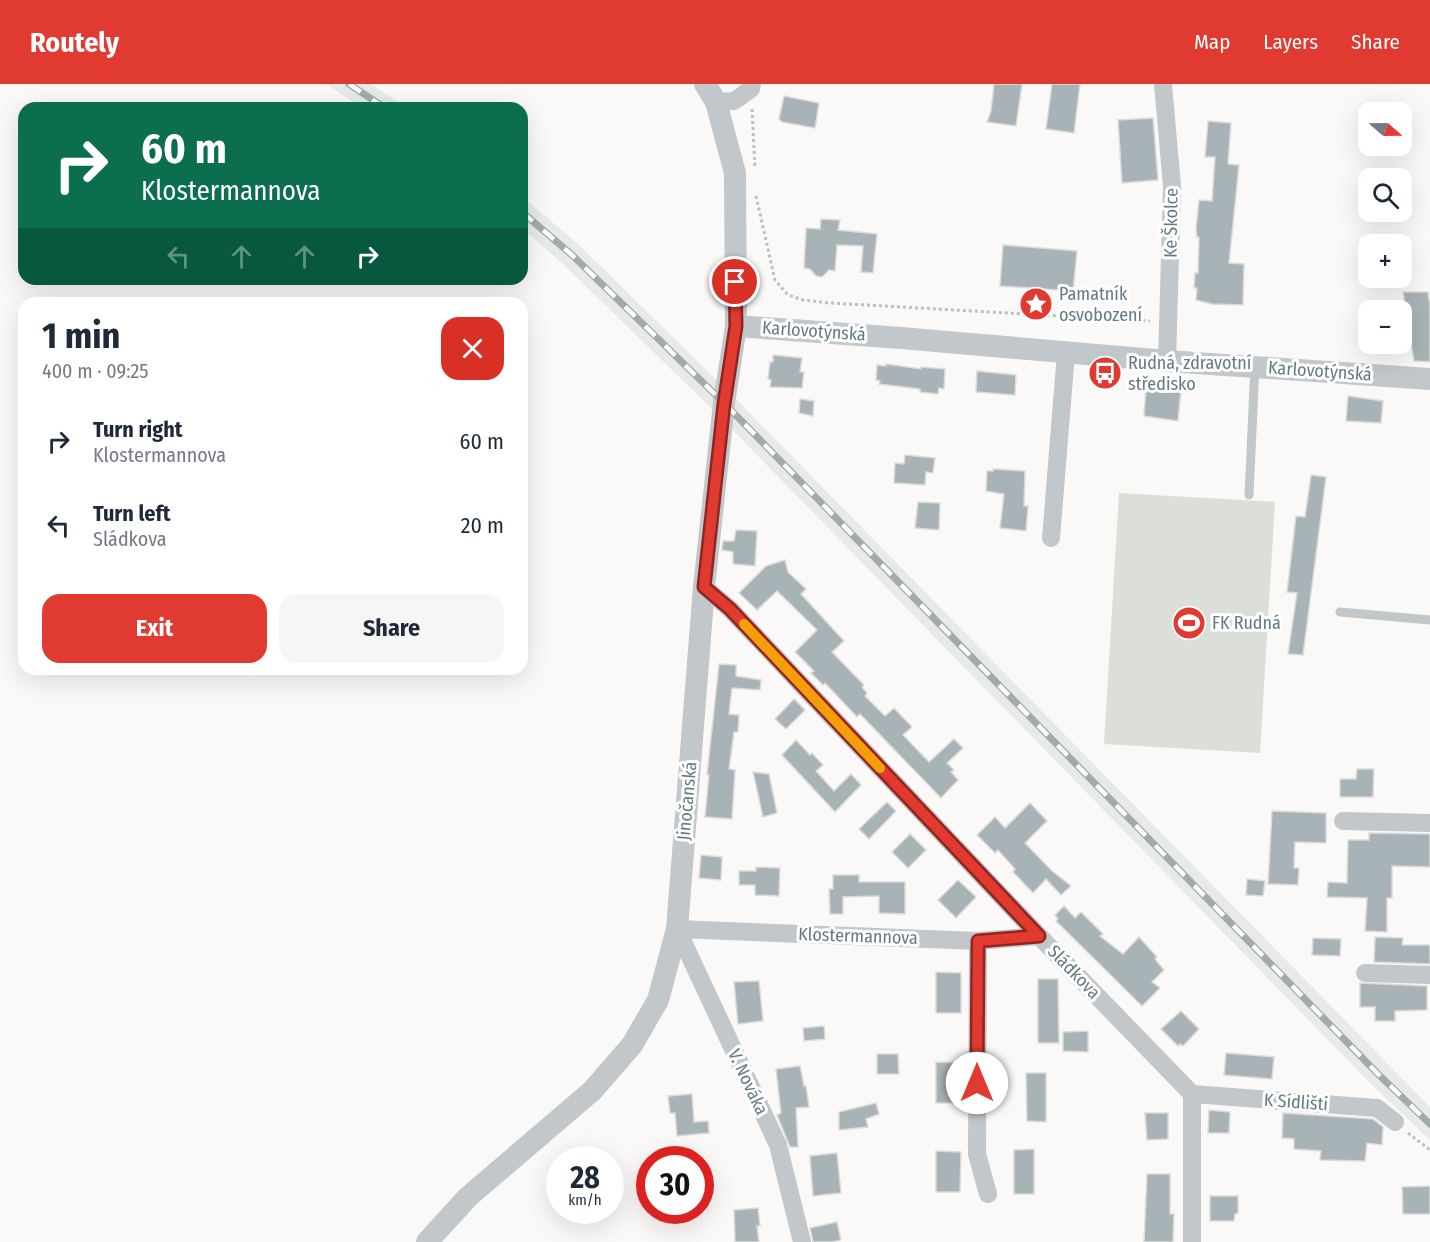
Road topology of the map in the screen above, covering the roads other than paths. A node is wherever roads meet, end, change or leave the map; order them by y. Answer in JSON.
{"nodes":[{"id":1,"x":1163,"y":84,"type":"edge"},
{"id":2,"x":752,"y":87,"type":"edge"},
{"id":3,"x":711,"y":93,"type":"edge"},
{"id":4,"x":736,"y":326,"type":"junction"},
{"id":5,"x":1066,"y":353,"type":"junction"},
{"id":6,"x":1167,"y":361,"type":"junction"},
{"id":7,"x":1255,"y":366,"type":"junction"},
{"id":8,"x":1430,"y":379,"type":"edge"},
{"id":9,"x":1249,"y":495,"type":"dead end"},
{"id":10,"x":1051,"y":538,"type":"dead end"},
{"id":11,"x":704,"y":587,"type":"junction"},
{"id":12,"x":1340,"y":612,"type":"dead end"},
{"id":13,"x":1430,"y":620,"type":"edge"},
{"id":14,"x":1343,"y":821,"type":"dead end"},
{"id":15,"x":1430,"y":822,"type":"edge"},
{"id":16,"x":677,"y":929,"type":"junction"},
{"id":17,"x":1039,"y":936,"type":"junction"},
{"id":18,"x":978,"y":941,"type":"junction"},
{"id":19,"x":1365,"y":973,"type":"dead end"},
{"id":20,"x":1430,"y":975,"type":"edge"},
{"id":21,"x":1192,"y":1094,"type":"junction"},
{"id":22,"x":1395,"y":1122,"type":"road end"},
{"id":23,"x":988,"y":1194,"type":"dead end"},
{"id":24,"x":427,"y":1242,"type":"edge"},
{"id":25,"x":802,"y":1242,"type":"edge"},
{"id":26,"x":1192,"y":1242,"type":"edge"}],
"edges":[{"from":1,"to":6,"type":"street","name":"Ke Školce"},
{"from":2,"to":3,"type":"street"},
{"from":3,"to":4,"type":"street","name":"Karlovotýnská"},
{"from":4,"to":5,"type":"street","name":"Karlovotýnská"},
{"from":4,"to":11,"type":"street","name":"Jinočanská"},
{"from":5,"to":6,"type":"street","name":"Karlovotýnská"},
{"from":5,"to":10,"type":"street"},
{"from":6,"to":7,"type":"street","name":"Karlovotýnská"},
{"from":7,"to":8,"type":"street","name":"Karlovotýnská"},
{"from":7,"to":9,"type":"lane"},
{"from":11,"to":16,"type":"street","name":"Jinočanská"},
{"from":11,"to":17,"type":"street","name":"Sládkova"},
{"from":12,"to":13,"type":"lane"},
{"from":14,"to":15,"type":"street"},
{"from":16,"to":18,"type":"street","name":"Klostermannova"},
{"from":16,"to":24,"type":"street","name":"Jinočanská"},
{"from":16,"to":25,"type":"street","name":"V. Nováka"},
{"from":17,"to":18,"type":"street","name":"Klostermannova"},
{"from":17,"to":21,"type":"street","name":"Sládkova"},
{"from":18,"to":23,"type":"street"},
{"from":19,"to":20,"type":"street"},
{"from":21,"to":22,"type":"street","name":"K Sídlišti"},
{"from":21,"to":26,"type":"street"}]}
